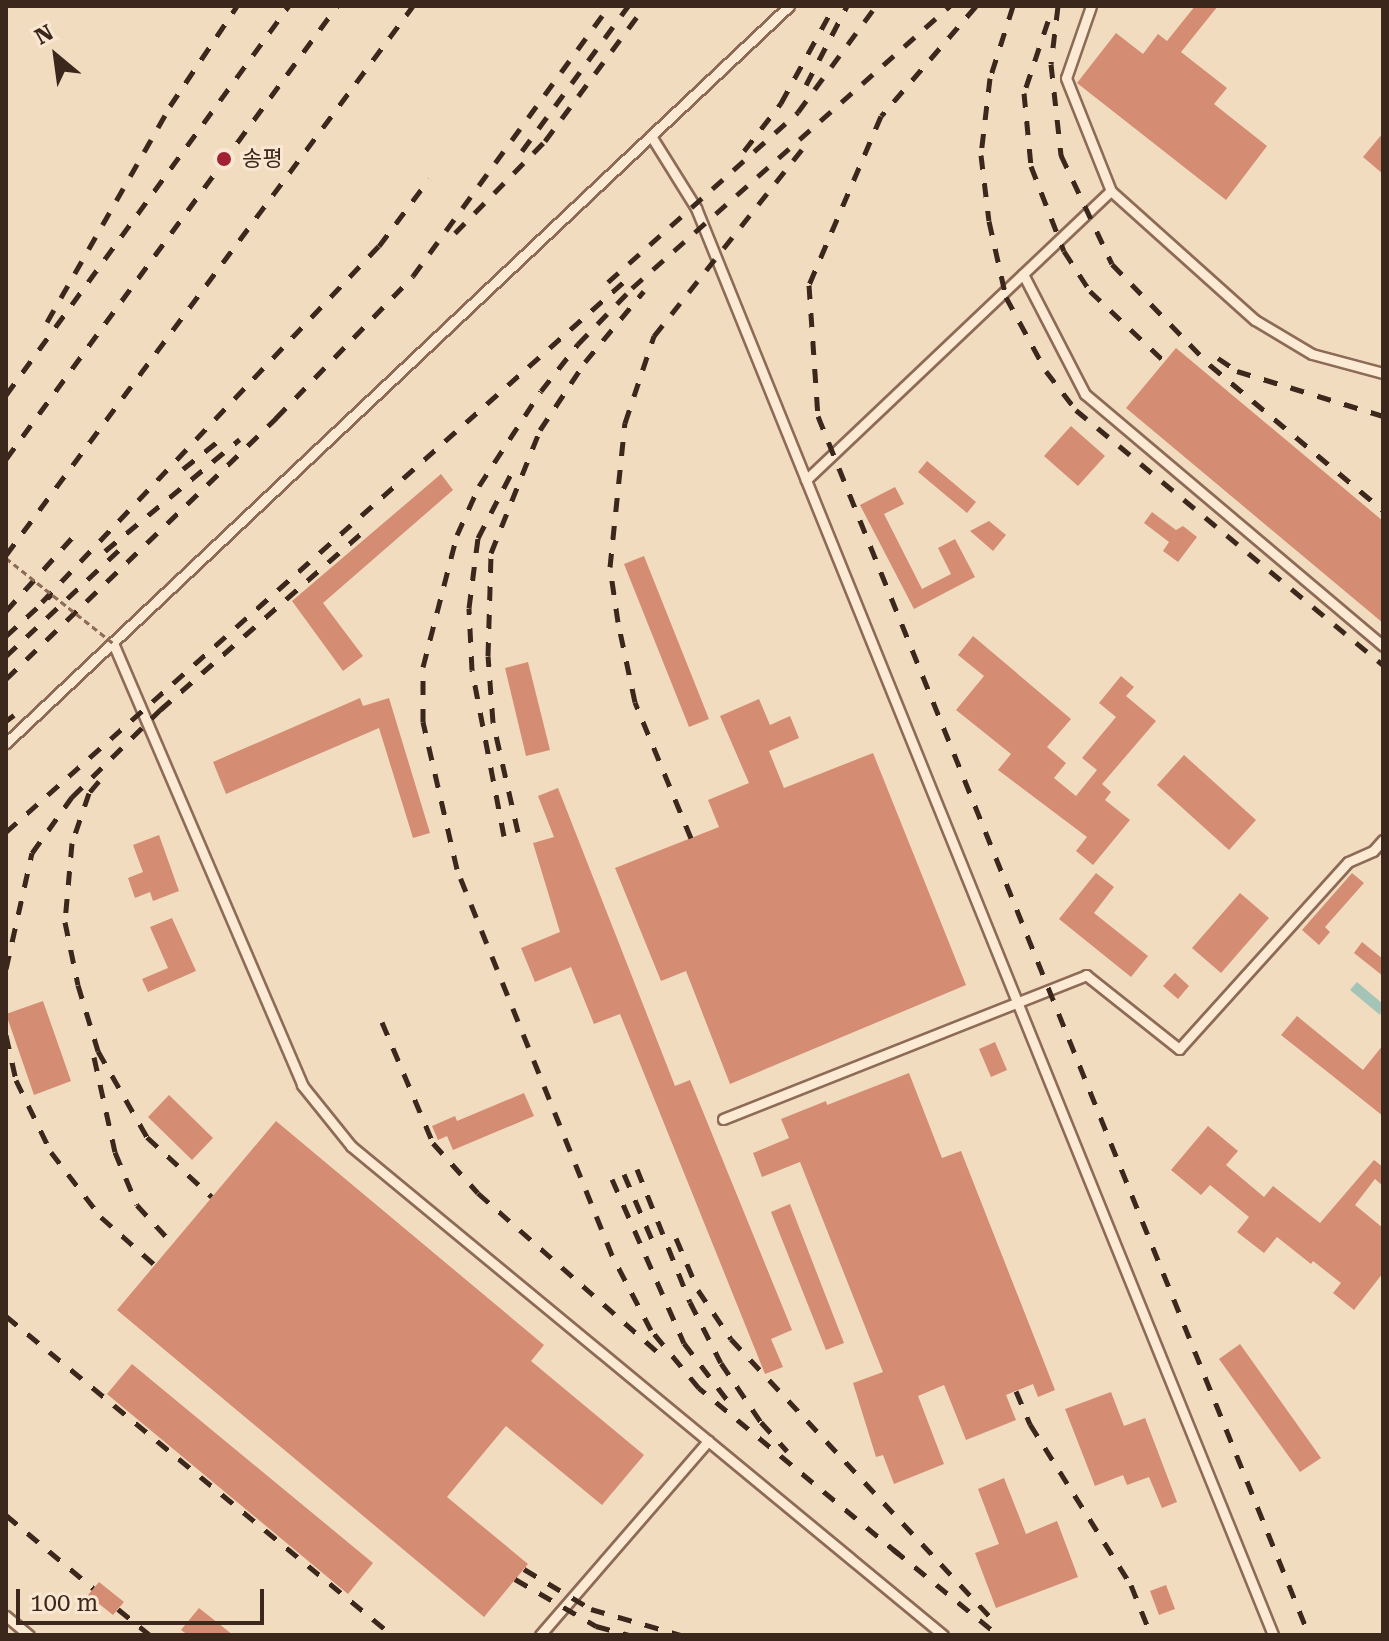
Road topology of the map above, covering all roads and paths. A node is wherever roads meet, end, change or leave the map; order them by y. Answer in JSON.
{"nodes":[{"id":1,"x":789,"y":6,"type":"edge"},
{"id":2,"x":1091,"y":6,"type":"edge"},
{"id":3,"x":651,"y":136,"type":"junction"},
{"id":4,"x":1111,"y":191,"type":"junction"},
{"id":5,"x":1023,"y":274,"type":"junction"},
{"id":6,"x":1383,"y":373,"type":"edge"},
{"id":7,"x":806,"y":480,"type":"junction"},
{"id":8,"x":6,"y":558,"type":"edge"},
{"id":9,"x":113,"y":643,"type":"junction"},
{"id":10,"x":1383,"y":646,"type":"edge"},
{"id":11,"x":6,"y":743,"type":"edge"},
{"id":12,"x":1383,"y":840,"type":"edge"},
{"id":13,"x":1016,"y":1000,"type":"junction"},
{"id":14,"x":723,"y":1119,"type":"dead end"},
{"id":15,"x":708,"y":1441,"type":"junction"},
{"id":16,"x":6,"y":1616,"type":"edge"},
{"id":17,"x":29,"y":1635,"type":"edge"},
{"id":18,"x":540,"y":1635,"type":"edge"},
{"id":19,"x":943,"y":1635,"type":"edge"},
{"id":20,"x":1273,"y":1635,"type":"edge"}],
"edges":[{"from":1,"to":3,"type":"lane"},
{"from":2,"to":4,"type":"lane"},
{"from":3,"to":7,"type":"lane"},
{"from":3,"to":9,"type":"lane"},
{"from":4,"to":5,"type":"lane"},
{"from":4,"to":6,"type":"lane"},
{"from":5,"to":7,"type":"lane"},
{"from":5,"to":10,"type":"lane"},
{"from":7,"to":13,"type":"lane"},
{"from":8,"to":9,"type":"path","bridge":true},
{"from":9,"to":11,"type":"lane"},
{"from":9,"to":15,"type":"lane"},
{"from":12,"to":13,"type":"lane"},
{"from":13,"to":14,"type":"lane"},
{"from":13,"to":20,"type":"lane"},
{"from":15,"to":18,"type":"lane"},
{"from":15,"to":19,"type":"lane"},
{"from":16,"to":17,"type":"lane"}]}
